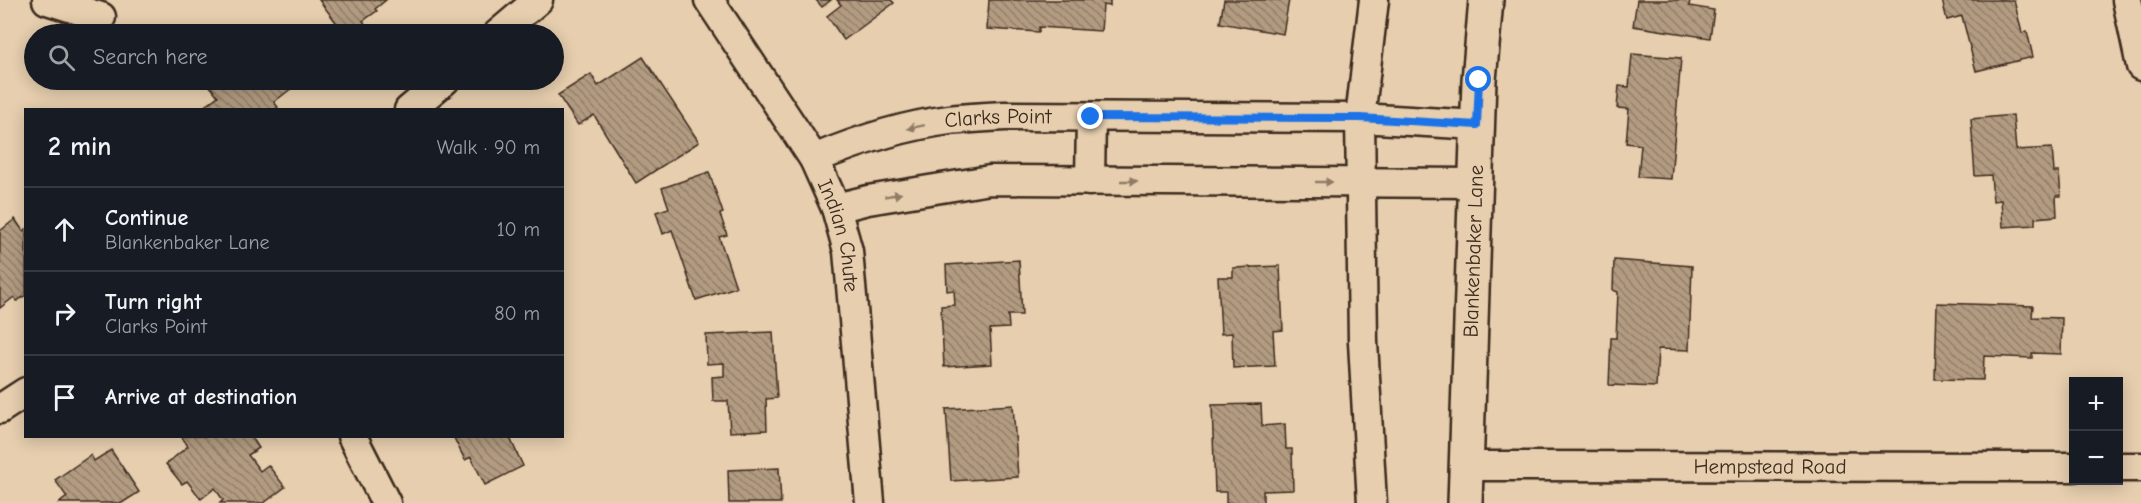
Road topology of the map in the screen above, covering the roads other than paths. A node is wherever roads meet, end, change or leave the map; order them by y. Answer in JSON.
{"nodes":[{"id":1,"x":47,"y":0,"type":"edge"},
{"id":2,"x":538,"y":0,"type":"edge"},
{"id":3,"x":709,"y":0,"type":"edge"},
{"id":4,"x":1374,"y":0,"type":"edge"},
{"id":5,"x":1486,"y":0,"type":"edge"},
{"id":6,"x":2127,"y":0,"type":"edge"},
{"id":7,"x":100,"y":17,"type":"dead end"},
{"id":8,"x":510,"y":24,"type":"edge"},
{"id":9,"x":2141,"y":66,"type":"edge"},
{"id":10,"x":433,"y":90,"type":"edge"},
{"id":11,"x":411,"y":108,"type":"edge"},
{"id":12,"x":1091,"y":117,"type":"junction"},
{"id":13,"x":1360,"y":118,"type":"junction"},
{"id":14,"x":1477,"y":125,"type":"junction"},
{"id":15,"x":814,"y":159,"type":"junction"},
{"id":16,"x":1090,"y":181,"type":"junction"},
{"id":17,"x":1361,"y":182,"type":"junction"},
{"id":18,"x":1476,"y":183,"type":"junction"},
{"id":19,"x":836,"y":208,"type":"junction"},
{"id":20,"x":24,"y":393,"type":"edge"},
{"id":21,"x":0,"y":409,"type":"edge"},
{"id":22,"x":353,"y":438,"type":"edge"},
{"id":23,"x":1467,"y":466,"type":"junction"},
{"id":24,"x":2069,"y":467,"type":"edge"},
{"id":25,"x":2123,"y":467,"type":"edge"},
{"id":26,"x":2141,"y":467,"type":"edge"},
{"id":27,"x":386,"y":503,"type":"edge"},
{"id":28,"x":870,"y":503,"type":"edge"},
{"id":29,"x":1372,"y":503,"type":"edge"},
{"id":30,"x":1465,"y":503,"type":"edge"}],
"edges":[{"from":1,"to":7,"type":"street"},
{"from":2,"to":8,"type":"street"},
{"from":3,"to":15,"type":"street","name":"Indian Chute"},
{"from":4,"to":13,"type":"street"},
{"from":5,"to":14,"type":"street","name":"Blankenbaker Lane"},
{"from":6,"to":9,"type":"street"},
{"from":10,"to":11,"type":"street"},
{"from":12,"to":13,"type":"street","name":"Clarks Point"},
{"from":12,"to":15,"type":"street","name":"Clarks Point","one_way":true},
{"from":12,"to":16,"type":"street"},
{"from":13,"to":14,"type":"street","name":"Clarks Point"},
{"from":13,"to":17,"type":"street"},
{"from":14,"to":18,"type":"street","name":"Blankenbaker Lane"},
{"from":15,"to":19,"type":"street","name":"Indian Chute"},
{"from":16,"to":17,"type":"street","one_way":true},
{"from":19,"to":16,"type":"street","one_way":true},
{"from":17,"to":18,"type":"street"},
{"from":17,"to":29,"type":"street"},
{"from":18,"to":23,"type":"street","name":"Blankenbaker Lane"},
{"from":19,"to":28,"type":"street","name":"Indian Chute"},
{"from":20,"to":21,"type":"street"},
{"from":22,"to":27,"type":"street"},
{"from":23,"to":24,"type":"street","name":"Hempstead Road"},
{"from":23,"to":30,"type":"street","name":"Blankenbaker Lane"},
{"from":25,"to":26,"type":"street"}]}
